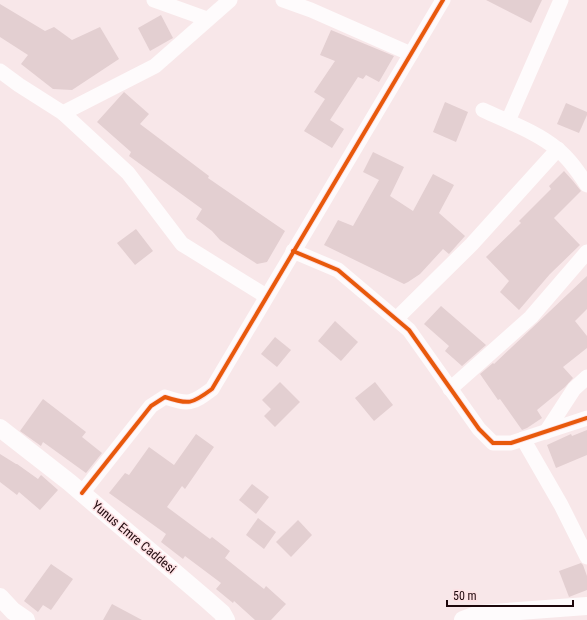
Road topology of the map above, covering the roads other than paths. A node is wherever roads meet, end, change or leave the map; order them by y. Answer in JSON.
{"nodes":[{"id":1,"x":154,"y":0,"type":"edge"},
{"id":2,"x":230,"y":0,"type":"edge"},
{"id":3,"x":283,"y":0,"type":"edge"},
{"id":4,"x":443,"y":0,"type":"edge"},
{"id":5,"x":562,"y":0,"type":"edge"},
{"id":6,"x":313,"y":5,"type":"edge"},
{"id":7,"x":207,"y":20,"type":"junction"},
{"id":8,"x":411,"y":54,"type":"junction"},
{"id":9,"x":0,"y":71,"type":"edge"},
{"id":10,"x":483,"y":110,"type":"dead end"},
{"id":11,"x":63,"y":113,"type":"junction"},
{"id":12,"x":508,"y":121,"type":"junction"},
{"id":13,"x":558,"y":149,"type":"junction"},
{"id":14,"x":587,"y":185,"type":"edge"},
{"id":15,"x":293,"y":251,"type":"junction"},
{"id":16,"x":587,"y":252,"type":"edge"},
{"id":17,"x":266,"y":296,"type":"junction"},
{"id":18,"x":396,"y":319,"type":"junction"},
{"id":19,"x":587,"y":377,"type":"edge"},
{"id":20,"x":450,"y":389,"type":"junction"},
{"id":21,"x":587,"y":418,"type":"edge"},
{"id":22,"x":0,"y":428,"type":"edge"},
{"id":23,"x":546,"y":432,"type":"junction"},
{"id":24,"x":523,"y":439,"type":"junction"},
{"id":25,"x":82,"y":493,"type":"junction"},
{"id":26,"x":587,"y":557,"type":"edge"},
{"id":27,"x":0,"y":597,"type":"edge"},
{"id":28,"x":587,"y":606,"type":"edge"},
{"id":29,"x":16,"y":617,"type":"edge"},
{"id":30,"x":226,"y":620,"type":"edge"},
{"id":31,"x":463,"y":620,"type":"edge"}],
"edges":[{"from":1,"to":7,"type":"street"},
{"from":2,"to":7,"type":"street"},
{"from":3,"to":6,"type":"street"},
{"from":4,"to":8,"type":"street"},
{"from":5,"to":12,"type":"street"},
{"from":6,"to":8,"type":"street"},
{"from":7,"to":11,"type":"street"},
{"from":8,"to":15,"type":"street"},
{"from":9,"to":11,"type":"street"},
{"from":10,"to":12,"type":"street"},
{"from":11,"to":17,"type":"street"},
{"from":12,"to":13,"type":"street"},
{"from":13,"to":14,"type":"street"},
{"from":13,"to":18,"type":"street"},
{"from":15,"to":17,"type":"street"},
{"from":15,"to":18,"type":"street"},
{"from":16,"to":20,"type":"street"},
{"from":17,"to":25,"type":"street"},
{"from":18,"to":20,"type":"street"},
{"from":19,"to":23,"type":"street"},
{"from":20,"to":24,"type":"street"},
{"from":21,"to":23,"type":"street"},
{"from":22,"to":25,"type":"street","name":"Yunus Emre Caddesi"},
{"from":23,"to":24,"type":"street"},
{"from":24,"to":26,"type":"street"},
{"from":25,"to":30,"type":"street","name":"Yunus Emre Caddesi"},
{"from":27,"to":29,"type":"street"},
{"from":28,"to":31,"type":"street"}]}
